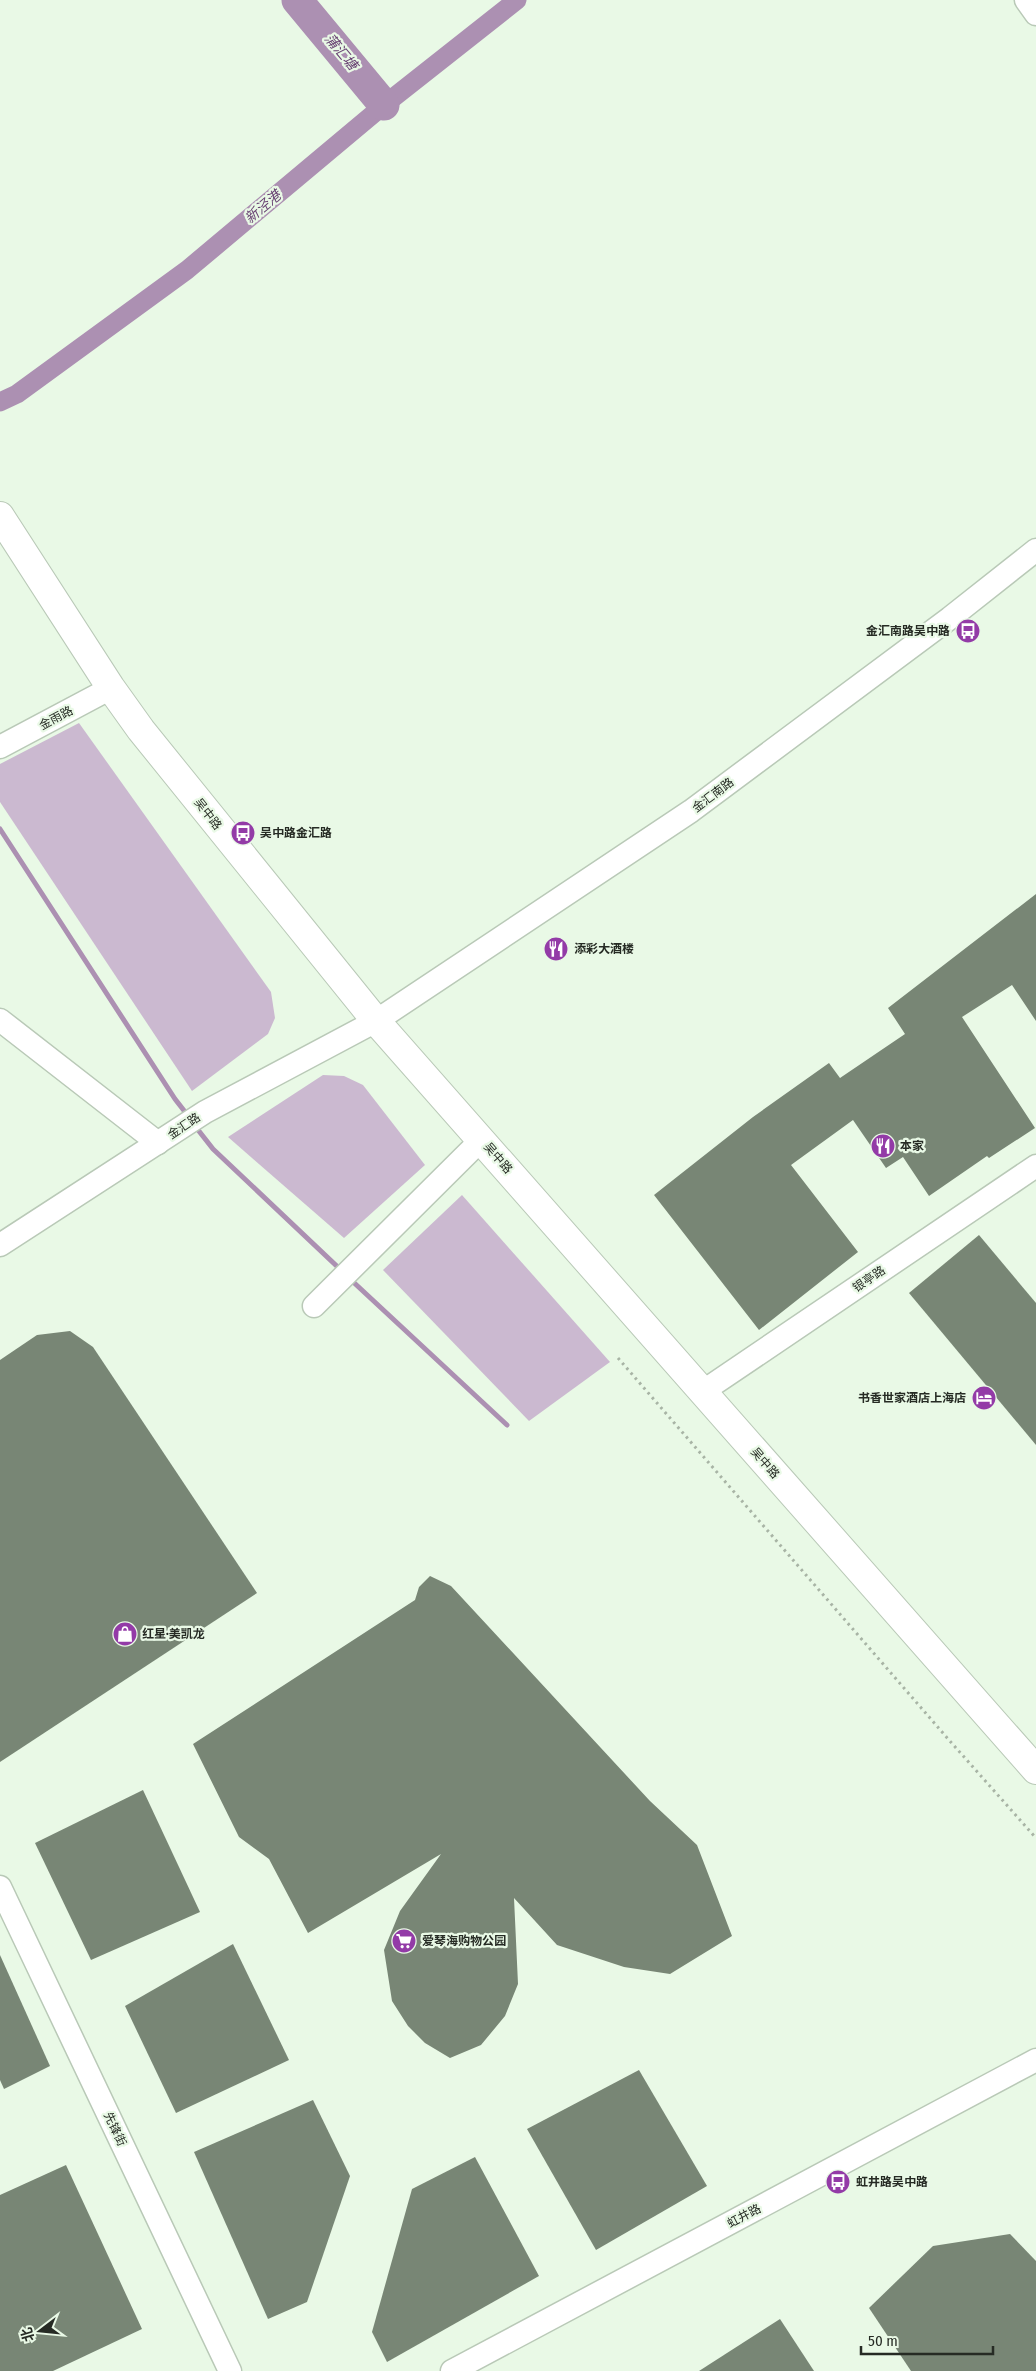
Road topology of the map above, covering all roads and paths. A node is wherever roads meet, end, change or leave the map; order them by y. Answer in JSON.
{"nodes":[{"id":1,"x":1026,"y":0,"type":"edge"},
{"id":2,"x":1036,"y":14,"type":"edge"},
{"id":3,"x":0,"y":516,"type":"edge"},
{"id":4,"x":1036,"y":550,"type":"edge"},
{"id":5,"x":111,"y":688,"type":"junction"},
{"id":6,"x":0,"y":747,"type":"edge"},
{"id":7,"x":0,"y":1020,"type":"edge"},
{"id":8,"x":376,"y":1021,"type":"junction"},
{"id":9,"x":165,"y":1139,"type":"junction"},
{"id":10,"x":482,"y":1139,"type":"junction"},
{"id":11,"x":1036,"y":1166,"type":"edge"},
{"id":12,"x":0,"y":1245,"type":"edge"},
{"id":13,"x":317,"y":1302,"type":"dead end"},
{"id":14,"x":618,"y":1358,"type":"dead end"},
{"id":15,"x":702,"y":1392,"type":"junction"},
{"id":16,"x":1036,"y":1770,"type":"edge"},
{"id":17,"x":1036,"y":1838,"type":"edge"},
{"id":18,"x":0,"y":1887,"type":"edge"},
{"id":19,"x":1036,"y":2060,"type":"edge"},
{"id":20,"x":230,"y":2371,"type":"edge"},
{"id":21,"x":452,"y":2371,"type":"edge"}],
"edges":[{"from":1,"to":2,"type":"street"},
{"from":3,"to":5,"type":"main road","name":"吴中路"},
{"from":4,"to":8,"type":"street","name":"金汇南路"},
{"from":5,"to":6,"type":"street","name":"金雨路"},
{"from":5,"to":8,"type":"main road","name":"吴中路"},
{"from":7,"to":9,"type":"street"},
{"from":8,"to":9,"type":"street","name":"金汇路"},
{"from":8,"to":10,"type":"main road","name":"吴中路"},
{"from":9,"to":12,"type":"street","name":"金汇路"},
{"from":10,"to":13,"type":"street"},
{"from":10,"to":15,"type":"main road","name":"吴中路"},
{"from":11,"to":15,"type":"street","name":"银亭路"},
{"from":14,"to":17,"type":"path"},
{"from":15,"to":16,"type":"main road","name":"吴中路"},
{"from":18,"to":20,"type":"street","name":"先锋街"},
{"from":19,"to":21,"type":"street","name":"虹井路"}]}
